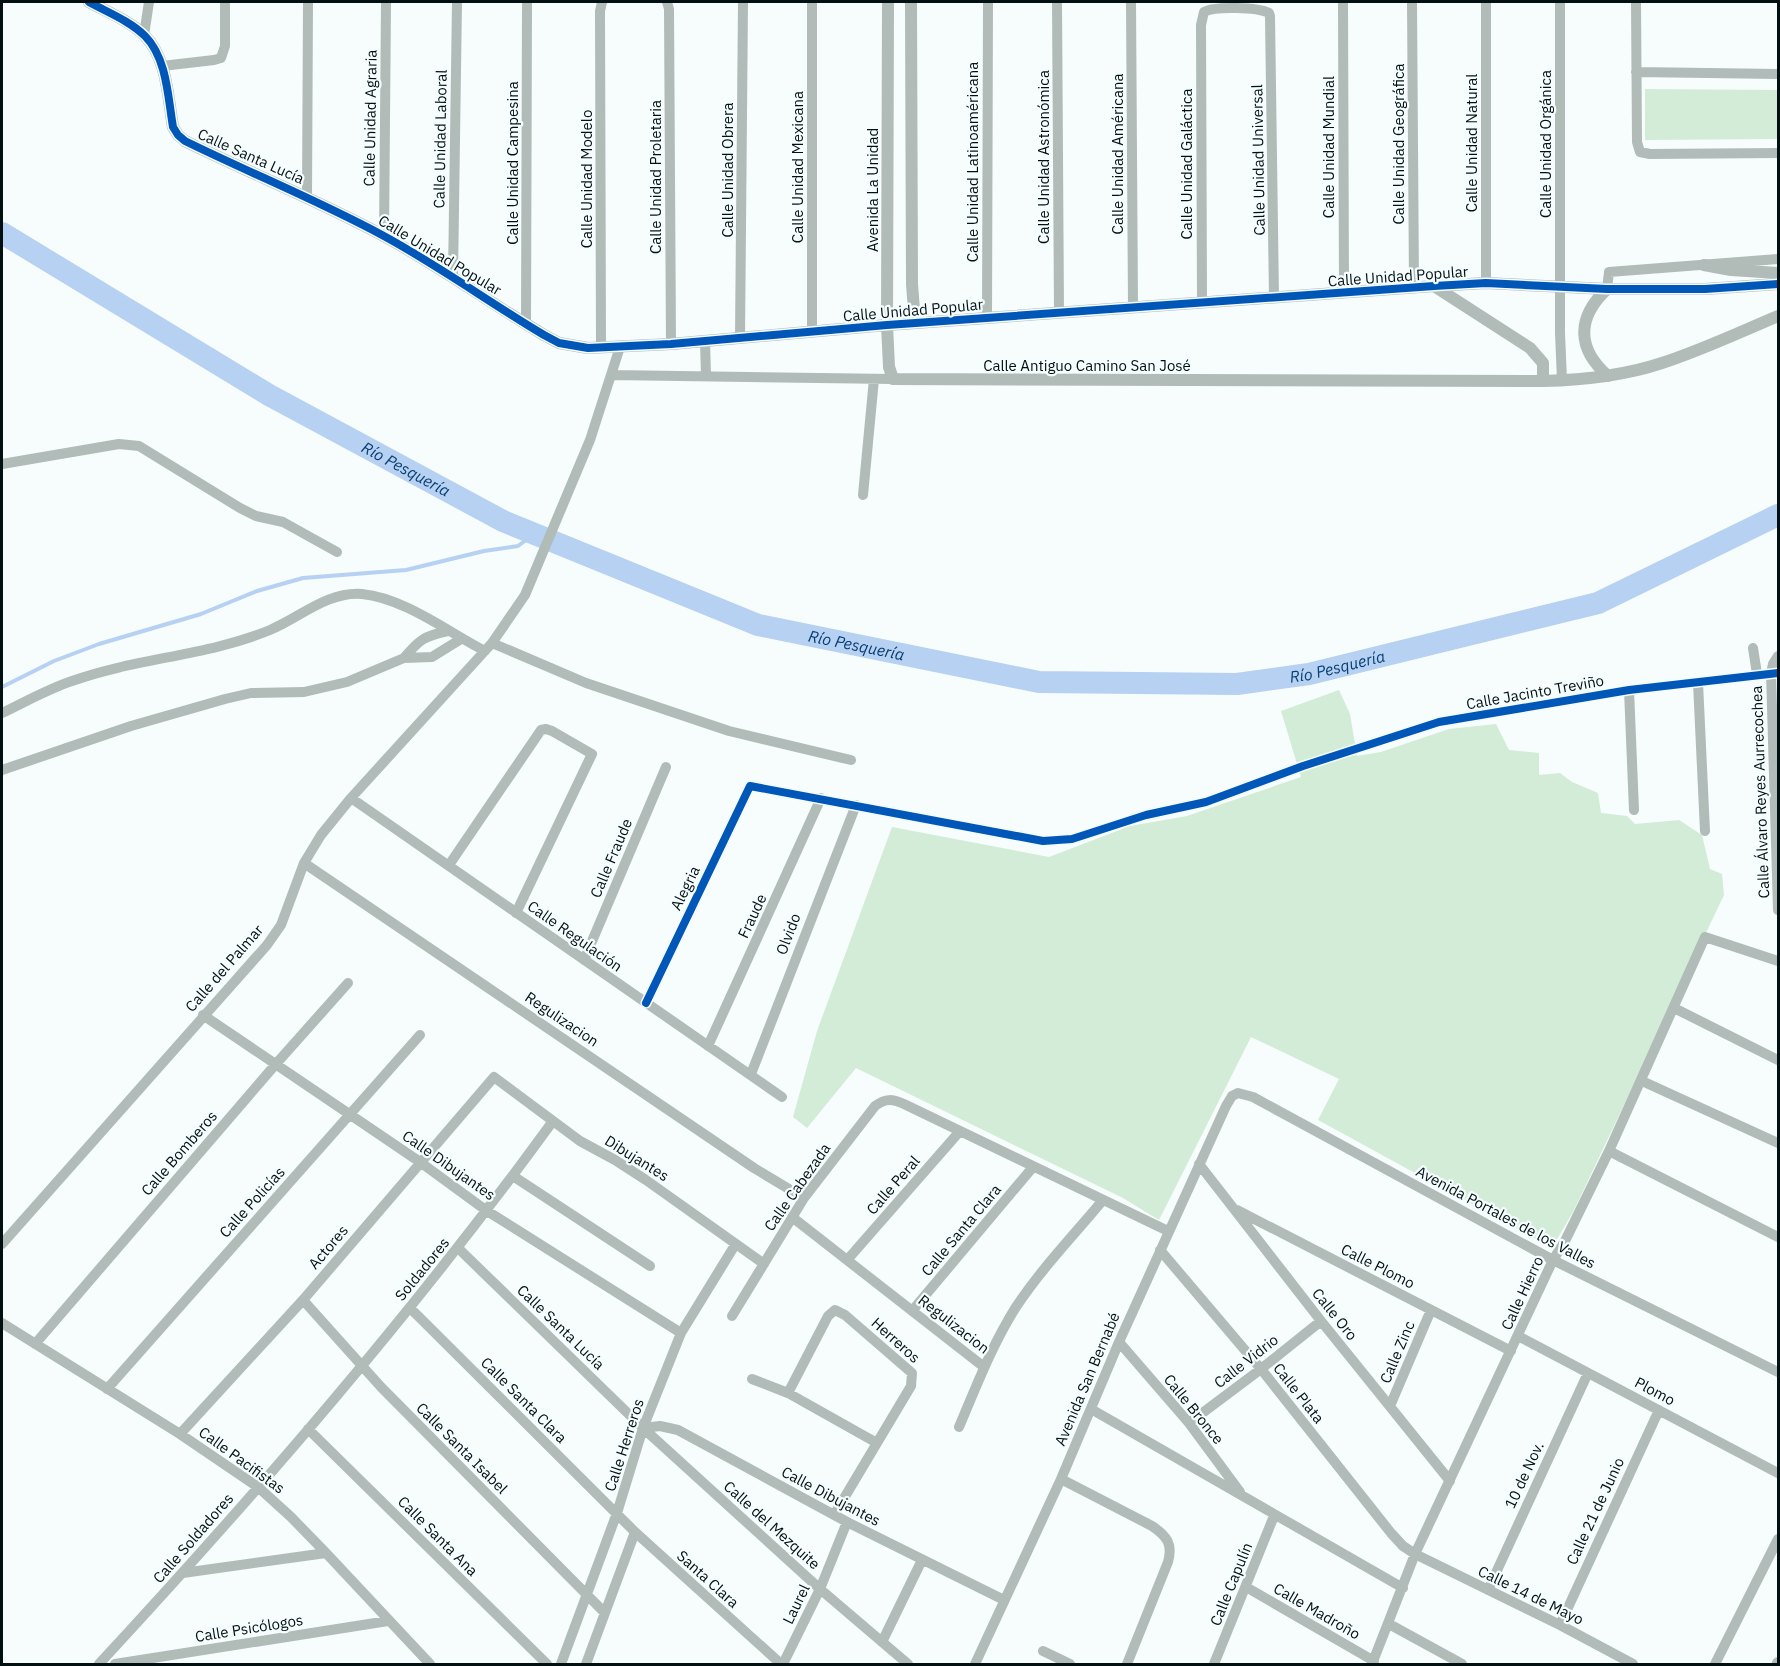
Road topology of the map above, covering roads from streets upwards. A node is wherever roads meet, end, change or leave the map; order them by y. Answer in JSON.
{"nodes":[{"id":1,"x":90,"y":2,"type":"edge"},
{"id":2,"x":149,"y":2,"type":"edge"},
{"id":3,"x":225,"y":2,"type":"edge"},
{"id":4,"x":308,"y":2,"type":"edge"},
{"id":5,"x":386,"y":2,"type":"edge"},
{"id":6,"x":457,"y":2,"type":"edge"},
{"id":7,"x":527,"y":2,"type":"edge"},
{"id":8,"x":743,"y":2,"type":"edge"},
{"id":9,"x":812,"y":2,"type":"edge"},
{"id":10,"x":888,"y":2,"type":"edge"},
{"id":11,"x":911,"y":2,"type":"edge"},
{"id":12,"x":1057,"y":2,"type":"edge"},
{"id":13,"x":1131,"y":2,"type":"edge"},
{"id":14,"x":1343,"y":2,"type":"edge"},
{"id":15,"x":1412,"y":2,"type":"edge"},
{"id":16,"x":1486,"y":2,"type":"edge"},
{"id":17,"x":1560,"y":2,"type":"edge"},
{"id":18,"x":1636,"y":2,"type":"edge"},
{"id":19,"x":987,"y":4,"type":"edge"},
{"id":20,"x":668,"y":5,"type":"edge"},
{"id":21,"x":601,"y":6,"type":"edge"},
{"id":22,"x":1272,"y":22,"type":"joint"},
{"id":23,"x":144,"y":35,"type":"junction"},
{"id":24,"x":162,"y":66,"type":"junction"},
{"id":25,"x":1636,"y":72,"type":"junction"},
{"id":26,"x":1779,"y":74,"type":"edge"},
{"id":27,"x":1779,"y":153,"type":"edge"},
{"id":28,"x":307,"y":196,"type":"junction"},
{"id":29,"x":384,"y":236,"type":"junction"},
{"id":30,"x":1779,"y":259,"type":"edge"},
{"id":31,"x":1704,"y":265,"type":"junction"},
{"id":32,"x":1779,"y":273,"type":"edge"},
{"id":33,"x":453,"y":277,"type":"junction"},
{"id":34,"x":1486,"y":284,"type":"junction"},
{"id":35,"x":1779,"y":284,"type":"edge"},
{"id":36,"x":1434,"y":286,"type":"junction"},
{"id":37,"x":1560,"y":286,"type":"junction"},
{"id":38,"x":1414,"y":287,"type":"junction"},
{"id":39,"x":1606,"y":289,"type":"junction"},
{"id":40,"x":1344,"y":292,"type":"junction"},
{"id":41,"x":1274,"y":298,"type":"junction"},
{"id":42,"x":1202,"y":302,"type":"junction"},
{"id":43,"x":1133,"y":306,"type":"junction"},
{"id":44,"x":1059,"y":312,"type":"junction"},
{"id":45,"x":1779,"y":316,"type":"edge"},
{"id":46,"x":987,"y":318,"type":"junction"},
{"id":47,"x":915,"y":323,"type":"junction"},
{"id":48,"x":526,"y":324,"type":"junction"},
{"id":49,"x":887,"y":325,"type":"junction"},
{"id":50,"x":812,"y":332,"type":"junction"},
{"id":51,"x":740,"y":338,"type":"junction"},
{"id":52,"x":705,"y":341,"type":"junction"},
{"id":53,"x":671,"y":344,"type":"junction"},
{"id":54,"x":620,"y":347,"type":"junction"},
{"id":55,"x":601,"y":348,"type":"junction"},
{"id":56,"x":611,"y":375,"type":"junction"},
{"id":57,"x":706,"y":376,"type":"junction"},
{"id":58,"x":1608,"y":376,"type":"junction"},
{"id":59,"x":874,"y":379,"type":"junction"},
{"id":60,"x":893,"y":379,"type":"junction"},
{"id":61,"x":1562,"y":380,"type":"junction"},
{"id":62,"x":1543,"y":381,"type":"junction"},
{"id":63,"x":2,"y":465,"type":"edge"},
{"id":64,"x":863,"y":495,"type":"dead end"},
{"id":65,"x":337,"y":552,"type":"dead end"},
{"id":66,"x":448,"y":632,"type":"junction"},
{"id":67,"x":461,"y":639,"type":"junction"},
{"id":68,"x":489,"y":647,"type":"junction"},
{"id":69,"x":1753,"y":648,"type":"dead end"},
{"id":70,"x":1779,"y":656,"type":"edge"},
{"id":71,"x":404,"y":658,"type":"junction"},
{"id":72,"x":1775,"y":673,"type":"edge"},
{"id":73,"x":1757,"y":674,"type":"junction"},
{"id":74,"x":1698,"y":683,"type":"junction"},
{"id":75,"x":1629,"y":690,"type":"junction"},
{"id":76,"x":2,"y":713,"type":"edge"},
{"id":77,"x":851,"y":759,"type":"dead end"},
{"id":78,"x":666,"y":767,"type":"dead end"},
{"id":79,"x":2,"y":770,"type":"edge"},
{"id":80,"x":750,"y":786,"type":"joint"},
{"id":81,"x":351,"y":798,"type":"junction"},
{"id":82,"x":821,"y":798,"type":"junction"},
{"id":83,"x":856,"y":805,"type":"junction"},
{"id":84,"x":1634,"y":810,"type":"dead end"},
{"id":85,"x":1705,"y":831,"type":"dead end"},
{"id":86,"x":304,"y":863,"type":"junction"},
{"id":87,"x":449,"y":865,"type":"junction"},
{"id":88,"x":1779,"y":910,"type":"edge"},
{"id":89,"x":516,"y":913,"type":"junction"},
{"id":90,"x":584,"y":960,"type":"junction"},
{"id":91,"x":1779,"y":961,"type":"edge"},
{"id":92,"x":348,"y":983,"type":"dead end"},
{"id":93,"x":646,"y":1003,"type":"junction"},
{"id":94,"x":1674,"y":1008,"type":"junction"},
{"id":95,"x":203,"y":1015,"type":"junction"},
{"id":96,"x":420,"y":1035,"type":"dead end"},
{"id":97,"x":708,"y":1046,"type":"junction"},
{"id":98,"x":1779,"y":1059,"type":"edge"},
{"id":99,"x":275,"y":1065,"type":"junction"},
{"id":100,"x":751,"y":1074,"type":"junction"},
{"id":101,"x":494,"y":1077,"type":"joint"},
{"id":102,"x":1642,"y":1081,"type":"junction"},
{"id":103,"x":782,"y":1097,"type":"dead end"},
{"id":104,"x":1226,"y":1106,"type":"joint"},
{"id":105,"x":351,"y":1115,"type":"junction"},
{"id":106,"x":553,"y":1121,"type":"junction"},
{"id":107,"x":960,"y":1131,"type":"junction"},
{"id":108,"x":1779,"y":1143,"type":"edge"},
{"id":109,"x":1609,"y":1151,"type":"junction"},
{"id":110,"x":420,"y":1162,"type":"junction"},
{"id":111,"x":1199,"y":1164,"type":"junction"},
{"id":112,"x":1033,"y":1167,"type":"junction"},
{"id":113,"x":513,"y":1176,"type":"junction"},
{"id":114,"x":804,"y":1198,"type":"junction"},
{"id":115,"x":1103,"y":1200,"type":"junction"},
{"id":116,"x":1232,"y":1207,"type":"junction"},
{"id":117,"x":487,"y":1211,"type":"junction"},
{"id":118,"x":792,"y":1217,"type":"junction"},
{"id":119,"x":1168,"y":1232,"type":"junction"},
{"id":120,"x":1779,"y":1237,"type":"edge"},
{"id":121,"x":2,"y":1244,"type":"edge"},
{"id":122,"x":735,"y":1245,"type":"junction"},
{"id":123,"x":458,"y":1248,"type":"junction"},
{"id":124,"x":1160,"y":1250,"type":"junction"},
{"id":125,"x":848,"y":1259,"type":"junction"},
{"id":126,"x":1553,"y":1260,"type":"junction"},
{"id":127,"x":764,"y":1264,"type":"junction"},
{"id":128,"x":650,"y":1266,"type":"dead end"},
{"id":129,"x":303,"y":1300,"type":"junction"},
{"id":130,"x":410,"y":1308,"type":"junction"},
{"id":131,"x":1431,"y":1310,"type":"junction"},
{"id":132,"x":912,"y":1311,"type":"junction"},
{"id":133,"x":732,"y":1316,"type":"dead end"},
{"id":134,"x":1321,"y":1321,"type":"junction"},
{"id":135,"x":2,"y":1323,"type":"edge"},
{"id":136,"x":681,"y":1333,"type":"junction"},
{"id":137,"x":1518,"y":1336,"type":"junction"},
{"id":138,"x":1119,"y":1342,"type":"junction"},
{"id":139,"x":35,"y":1344,"type":"junction"},
{"id":140,"x":1511,"y":1351,"type":"junction"},
{"id":141,"x":362,"y":1364,"type":"junction"},
{"id":142,"x":984,"y":1367,"type":"junction"},
{"id":143,"x":1261,"y":1369,"type":"junction"},
{"id":144,"x":1779,"y":1372,"type":"edge"},
{"id":145,"x":1588,"y":1373,"type":"junction"},
{"id":146,"x":752,"y":1379,"type":"dead end"},
{"id":147,"x":107,"y":1389,"type":"junction"},
{"id":148,"x":788,"y":1393,"type":"junction"},
{"id":149,"x":1390,"y":1406,"type":"junction"},
{"id":150,"x":1091,"y":1409,"type":"junction"},
{"id":151,"x":1659,"y":1410,"type":"junction"},
{"id":152,"x":1189,"y":1423,"type":"junction"},
{"id":153,"x":643,"y":1428,"type":"junction"},
{"id":154,"x":959,"y":1428,"type":"dead end"},
{"id":155,"x":308,"y":1429,"type":"junction"},
{"id":156,"x":180,"y":1434,"type":"junction"},
{"id":157,"x":877,"y":1443,"type":"junction"},
{"id":158,"x":1779,"y":1473,"type":"edge"},
{"id":159,"x":1061,"y":1479,"type":"junction"},
{"id":160,"x":1450,"y":1481,"type":"junction"},
{"id":161,"x":258,"y":1487,"type":"junction"},
{"id":162,"x":1244,"y":1497,"type":"junction"},
{"id":163,"x":617,"y":1513,"type":"junction"},
{"id":164,"x":834,"y":1515,"type":"junction"},
{"id":165,"x":1275,"y":1516,"type":"junction"},
{"id":166,"x":846,"y":1522,"type":"junction"},
{"id":167,"x":635,"y":1532,"type":"junction"},
{"id":168,"x":1779,"y":1539,"type":"edge"},
{"id":169,"x":326,"y":1553,"type":"junction"},
{"id":170,"x":1415,"y":1554,"type":"junction"},
{"id":171,"x":922,"y":1560,"type":"junction"},
{"id":172,"x":183,"y":1573,"type":"junction"},
{"id":173,"x":1246,"y":1587,"type":"junction"},
{"id":174,"x":1403,"y":1588,"type":"junction"},
{"id":175,"x":820,"y":1589,"type":"junction"},
{"id":176,"x":1488,"y":1590,"type":"junction"},
{"id":177,"x":586,"y":1595,"type":"junction"},
{"id":178,"x":1004,"y":1600,"type":"junction"},
{"id":179,"x":604,"y":1612,"type":"junction"},
{"id":180,"x":388,"y":1621,"type":"junction"},
{"id":181,"x":1389,"y":1624,"type":"junction"},
{"id":182,"x":1560,"y":1625,"type":"junction"},
{"id":183,"x":882,"y":1642,"type":"junction"},
{"id":184,"x":1043,"y":1651,"type":"dead end"},
{"id":185,"x":1373,"y":1663,"type":"edge"},
{"id":186,"x":587,"y":1664,"type":"edge"},
{"id":187,"x":99,"y":1665,"type":"edge"},
{"id":188,"x":115,"y":1665,"type":"edge"},
{"id":189,"x":430,"y":1665,"type":"edge"},
{"id":190,"x":547,"y":1665,"type":"edge"},
{"id":191,"x":561,"y":1665,"type":"edge"},
{"id":192,"x":782,"y":1665,"type":"edge"},
{"id":193,"x":908,"y":1665,"type":"edge"},
{"id":194,"x":975,"y":1665,"type":"edge"},
{"id":195,"x":1070,"y":1665,"type":"edge"},
{"id":196,"x":1127,"y":1665,"type":"edge"},
{"id":197,"x":1215,"y":1665,"type":"edge"},
{"id":198,"x":1462,"y":1665,"type":"edge"},
{"id":199,"x":1633,"y":1665,"type":"edge"},
{"id":200,"x":1714,"y":1665,"type":"edge"}],
"edges":[{"from":1,"to":23,"type":"street","name":"Calle Santa Lucía"},
{"from":2,"to":23,"type":"street"},
{"from":3,"to":24,"type":"street"},
{"from":4,"to":28,"type":"street"},
{"from":5,"to":29,"type":"street","name":"Calle Unidad Agraria"},
{"from":6,"to":33,"type":"street","name":"Calle Unidad Laboral"},
{"from":7,"to":48,"type":"street","name":"Calle Unidad Campesina"},
{"from":8,"to":51,"type":"street","name":"Calle Unidad Obrera"},
{"from":9,"to":50,"type":"street","name":"Calle Unidad Mexicana"},
{"from":10,"to":49,"type":"street","name":"Avenida La Unidad"},
{"from":11,"to":47,"type":"street"},
{"from":12,"to":44,"type":"street","name":"Calle Unidad Astronómica"},
{"from":13,"to":43,"type":"street","name":"Calle Unidad Américana"},
{"from":14,"to":40,"type":"street","name":"Calle Unidad Mundial"},
{"from":15,"to":38,"type":"street","name":"Calle Unidad Geográfica"},
{"from":16,"to":34,"type":"street","name":"Calle Unidad Natural"},
{"from":17,"to":37,"type":"street","name":"Calle Unidad Orgánica"},
{"from":18,"to":25,"type":"street"},
{"from":19,"to":46,"type":"street","name":"Calle Unidad Latinoaméricana"},
{"from":20,"to":53,"type":"street","name":"Calle Unidad Proletaria"},
{"from":21,"to":55,"type":"street","name":"Calle Unidad Modelo"},
{"from":22,"to":41,"type":"street","name":"Calle Unidad Universal"},
{"from":22,"to":42,"type":"street","name":"Calle Unidad Galáctica"},
{"from":23,"to":24,"type":"street","name":"Calle Santa Lucía"},
{"from":24,"to":28,"type":"street","name":"Calle Santa Lucía"},
{"from":25,"to":26,"type":"street"},
{"from":25,"to":27,"type":"street"},
{"from":28,"to":29,"type":"street","name":"Calle Unidad Popular"},
{"from":29,"to":33,"type":"street","name":"Calle Unidad Popular"},
{"from":30,"to":31,"type":"street"},
{"from":31,"to":32,"type":"street"},
{"from":31,"to":39,"type":"street"},
{"from":33,"to":48,"type":"street","name":"Calle Unidad Popular"},
{"from":34,"to":36,"type":"street","name":"Calle Unidad Popular"},
{"from":34,"to":37,"type":"street","name":"Calle Unidad Popular"},
{"from":35,"to":39,"type":"street","name":"Calle Unidad Popular"},
{"from":36,"to":38,"type":"street","name":"Calle Unidad Popular"},
{"from":36,"to":62,"type":"street"},
{"from":37,"to":39,"type":"street","name":"Calle Unidad Popular"},
{"from":37,"to":61,"type":"street","name":"Calle Unidad Orgánica"},
{"from":38,"to":40,"type":"street","name":"Calle Unidad Popular"},
{"from":39,"to":58,"type":"street"},
{"from":40,"to":41,"type":"street","name":"Calle Unidad Popular"},
{"from":41,"to":42,"type":"street","name":"Calle Unidad Popular"},
{"from":42,"to":43,"type":"street","name":"Calle Unidad Popular"},
{"from":43,"to":44,"type":"street","name":"Calle Unidad Popular"},
{"from":44,"to":46,"type":"street","name":"Calle Unidad Popular"},
{"from":45,"to":58,"type":"street","name":"Calle Antiguo Camino San José"},
{"from":46,"to":47,"type":"street","name":"Calle Unidad Popular"},
{"from":47,"to":49,"type":"street","name":"Calle Unidad Popular"},
{"from":48,"to":55,"type":"street","name":"Calle Unidad Popular"},
{"from":49,"to":50,"type":"street","name":"Calle Unidad Popular"},
{"from":49,"to":60,"type":"street","name":"Avenida La Unidad"},
{"from":50,"to":51,"type":"street","name":"Calle Unidad Popular"},
{"from":51,"to":52,"type":"street","name":"Calle Unidad Popular"},
{"from":52,"to":53,"type":"street","name":"Calle Unidad Popular"},
{"from":52,"to":57,"type":"street"},
{"from":53,"to":54,"type":"street","name":"Calle Unidad Popular"},
{"from":54,"to":55,"type":"street","name":"Calle Unidad Popular"},
{"from":54,"to":56,"type":"street","name":"Calle del Palmar"},
{"from":56,"to":57,"type":"street","name":"Calle Antiguo Camino San José"},
{"from":56,"to":68,"type":"street","name":"Calle del Palmar"},
{"from":57,"to":59,"type":"street","name":"Calle Antiguo Camino San José"},
{"from":58,"to":61,"type":"street","name":"Calle Antiguo Camino San José"},
{"from":59,"to":60,"type":"street","name":"Calle Antiguo Camino San José"},
{"from":59,"to":64,"type":"street"},
{"from":60,"to":62,"type":"street","name":"Calle Antiguo Camino San José"},
{"from":61,"to":62,"type":"street","name":"Calle Antiguo Camino San José"},
{"from":63,"to":65,"type":"street"},
{"from":66,"to":67,"type":"street"},
{"from":66,"to":71,"type":"street"},
{"from":66,"to":76,"type":"street"},
{"from":67,"to":68,"type":"street"},
{"from":67,"to":71,"type":"street"},
{"from":68,"to":77,"type":"street"},
{"from":68,"to":81,"type":"street","name":"Calle del Palmar"},
{"from":69,"to":73,"type":"street"},
{"from":70,"to":72,"type":"street"},
{"from":71,"to":79,"type":"street"},
{"from":72,"to":73,"type":"street","name":"Calle Jacinto Treviño"},
{"from":72,"to":88,"type":"street","name":"Calle Álvaro Reyes Aurrecochea"},
{"from":73,"to":74,"type":"street","name":"Calle Jacinto Treviño"},
{"from":74,"to":75,"type":"street","name":"Calle Jacinto Treviño"},
{"from":74,"to":85,"type":"street"},
{"from":75,"to":83,"type":"street","name":"Calle Jacinto Treviño"},
{"from":75,"to":84,"type":"street"},
{"from":78,"to":90,"type":"street","name":"Calle Fraude"},
{"from":80,"to":82,"type":"street","name":"Calle Jacinto Treviño"},
{"from":80,"to":93,"type":"street","name":"Alegria"},
{"from":81,"to":86,"type":"street","name":"Calle del Palmar"},
{"from":81,"to":87,"type":"street","name":"Calle Regulación"},
{"from":82,"to":83,"type":"street","name":"Calle Jacinto Treviño"},
{"from":82,"to":97,"type":"street","name":"Fraude"},
{"from":83,"to":100,"type":"street","name":"Olvido"},
{"from":86,"to":95,"type":"street","name":"Calle del Palmar"},
{"from":86,"to":114,"type":"street","name":"Regulizacion"},
{"from":87,"to":89,"type":"street","name":"Calle Regulación"},
{"from":87,"to":89,"type":"street"},
{"from":89,"to":90,"type":"street","name":"Calle Regulación"},
{"from":90,"to":93,"type":"street","name":"Calle Regulación"},
{"from":91,"to":94,"type":"street","name":"Calle Hierro"},
{"from":92,"to":99,"type":"street","name":"Calle Bomberos"},
{"from":93,"to":97,"type":"street","name":"Calle Regulación"},
{"from":94,"to":98,"type":"street"},
{"from":94,"to":102,"type":"street","name":"Calle Hierro"},
{"from":95,"to":99,"type":"street","name":"Calle Dibujantes"},
{"from":95,"to":121,"type":"street","name":"Calle del Palmar"},
{"from":96,"to":105,"type":"street","name":"Calle Policías"},
{"from":97,"to":100,"type":"street","name":"Calle Regulación"},
{"from":99,"to":105,"type":"street","name":"Calle Dibujantes"},
{"from":99,"to":139,"type":"street","name":"Calle Bomberos"},
{"from":100,"to":103,"type":"street","name":"Calle Regulación"},
{"from":101,"to":106,"type":"street","name":"Dibujantes"},
{"from":101,"to":110,"type":"street","name":"Actores"},
{"from":102,"to":108,"type":"street"},
{"from":102,"to":109,"type":"street","name":"Calle Hierro"},
{"from":104,"to":111,"type":"street","name":"Avenida San Bernabé"},
{"from":104,"to":126,"type":"street","name":"Avenida Portales de los Valles"},
{"from":105,"to":110,"type":"street","name":"Calle Dibujantes"},
{"from":105,"to":147,"type":"street","name":"Calle Policías"},
{"from":106,"to":113,"type":"street","name":"Soldadores"},
{"from":106,"to":122,"type":"street","name":"Dibujantes"},
{"from":107,"to":112,"type":"street"},
{"from":107,"to":114,"type":"street","name":"Calle Cabezada"},
{"from":107,"to":125,"type":"street","name":"Calle Peral"},
{"from":109,"to":120,"type":"street"},
{"from":109,"to":126,"type":"street","name":"Calle Hierro"},
{"from":110,"to":117,"type":"street","name":"Calle Dibujantes"},
{"from":110,"to":129,"type":"street","name":"Actores"},
{"from":111,"to":116,"type":"street","name":"Calle Oro"},
{"from":111,"to":119,"type":"street","name":"Avenida San Bernabé"},
{"from":112,"to":115,"type":"street"},
{"from":112,"to":132,"type":"street","name":"Calle Santa Clara"},
{"from":113,"to":117,"type":"street","name":"Soldadores"},
{"from":113,"to":128,"type":"street"},
{"from":114,"to":118,"type":"street","name":"Calle Cabezada"},
{"from":115,"to":119,"type":"street"},
{"from":115,"to":142,"type":"street"},
{"from":116,"to":131,"type":"street","name":"Calle Plomo"},
{"from":116,"to":134,"type":"street","name":"Calle Oro"},
{"from":117,"to":123,"type":"street","name":"Soldadores"},
{"from":117,"to":136,"type":"street","name":"Calle Dibujantes"},
{"from":118,"to":125,"type":"street","name":"Regulizacion"},
{"from":118,"to":127,"type":"street","name":"Calle Cabezada"},
{"from":119,"to":124,"type":"street","name":"Avenida San Bernabé"},
{"from":122,"to":127,"type":"street","name":"Dibujantes"},
{"from":122,"to":136,"type":"street","name":"Calle Herreros"},
{"from":123,"to":130,"type":"street","name":"Soldadores"},
{"from":123,"to":153,"type":"street","name":"Calle Santa Lucía"},
{"from":124,"to":138,"type":"street","name":"Avenida San Bernabé"},
{"from":124,"to":143,"type":"street","name":"Calle Plata"},
{"from":125,"to":132,"type":"street","name":"Regulizacion"},
{"from":126,"to":137,"type":"street","name":"Calle Hierro"},
{"from":126,"to":144,"type":"street","name":"Avenida Portales de los Valles"},
{"from":127,"to":133,"type":"street","name":"Calle Cabezada"},
{"from":129,"to":141,"type":"street","name":"Calle Santa Isabel"},
{"from":129,"to":156,"type":"street","name":"Actores"},
{"from":130,"to":141,"type":"street","name":"Soldadores"},
{"from":130,"to":163,"type":"street","name":"Calle Santa Clara"},
{"from":131,"to":140,"type":"street","name":"Calle Plomo"},
{"from":131,"to":149,"type":"street","name":"Calle Zinc"},
{"from":132,"to":142,"type":"street","name":"Regulizacion"},
{"from":134,"to":143,"type":"street","name":"Calle Vidrio"},
{"from":134,"to":149,"type":"street","name":"Calle Oro"},
{"from":135,"to":139,"type":"street","name":"Calle Pacifistas"},
{"from":136,"to":153,"type":"street","name":"Calle Herreros"},
{"from":137,"to":140,"type":"street","name":"Calle Hierro"},
{"from":137,"to":145,"type":"street","name":"Plomo"},
{"from":138,"to":150,"type":"street","name":"Avenida San Bernabé"},
{"from":138,"to":152,"type":"street","name":"Calle Bronce"},
{"from":139,"to":147,"type":"street","name":"Calle Pacifistas"},
{"from":140,"to":160,"type":"street","name":"Calle Hierro"},
{"from":141,"to":155,"type":"street","name":"Soldadores"},
{"from":141,"to":177,"type":"street","name":"Calle Santa Isabel"},
{"from":142,"to":154,"type":"street"},
{"from":143,"to":152,"type":"street","name":"Calle Vidrio"},
{"from":143,"to":170,"type":"street","name":"Calle Plata"},
{"from":145,"to":151,"type":"street","name":"Plomo"},
{"from":145,"to":176,"type":"street","name":"10 de Nov."},
{"from":146,"to":148,"type":"street"},
{"from":147,"to":156,"type":"street","name":"Calle Pacifistas"},
{"from":148,"to":157,"type":"street"},
{"from":148,"to":157,"type":"street","name":"Herreros"},
{"from":149,"to":160,"type":"street","name":"Calle Oro"},
{"from":150,"to":159,"type":"street","name":"Avenida San Bernabé"},
{"from":150,"to":162,"type":"street","name":"Calle Bronce"},
{"from":151,"to":158,"type":"street","name":"Plomo"},
{"from":151,"to":182,"type":"street","name":"Calle 21 de Junio"},
{"from":152,"to":162,"type":"street","name":"Calle Bronce"},
{"from":153,"to":163,"type":"street","name":"Calle Herreros"},
{"from":153,"to":164,"type":"street","name":"Calle Dibujantes"},
{"from":153,"to":175,"type":"street","name":"Calle del Mezquite"},
{"from":155,"to":161,"type":"street","name":"Calle Soldadores"},
{"from":155,"to":190,"type":"street","name":"Calle Santa Ana"},
{"from":156,"to":161,"type":"street","name":"Calle Pacifistas"},
{"from":157,"to":164,"type":"street","name":"Herreros"},
{"from":159,"to":178,"type":"street","name":"Avenida San Bernabé"},
{"from":159,"to":196,"type":"street"},
{"from":160,"to":170,"type":"street","name":"Calle Hierro"},
{"from":161,"to":169,"type":"street","name":"Calle Pacifistas"},
{"from":161,"to":172,"type":"street","name":"Calle Soldadores"},
{"from":162,"to":165,"type":"street","name":"Calle Bronce"},
{"from":163,"to":167,"type":"street","name":"Santa Clara"},
{"from":163,"to":177,"type":"street","name":"Calle Herreros"},
{"from":164,"to":166,"type":"street","name":"Calle Dibujantes"},
{"from":165,"to":173,"type":"street","name":"Calle Capulín"},
{"from":165,"to":174,"type":"street","name":"Calle Bronce"},
{"from":166,"to":171,"type":"street","name":"Calle Dibujantes"},
{"from":166,"to":175,"type":"street","name":"Laurel"},
{"from":167,"to":179,"type":"street"},
{"from":167,"to":192,"type":"street","name":"Santa Clara"},
{"from":168,"to":200,"type":"street"},
{"from":169,"to":172,"type":"street"},
{"from":169,"to":180,"type":"street","name":"Calle Pacifistas"},
{"from":170,"to":174,"type":"street","name":"Calle Hierro"},
{"from":170,"to":176,"type":"street","name":"Calle 14 de Mayo"},
{"from":171,"to":178,"type":"street","name":"Calle Dibujantes"},
{"from":171,"to":183,"type":"street"},
{"from":172,"to":187,"type":"street","name":"Calle Soldadores"},
{"from":173,"to":185,"type":"street","name":"Calle Madroño"},
{"from":173,"to":197,"type":"street","name":"Calle Capulín"},
{"from":174,"to":181,"type":"street","name":"Calle Hierro"},
{"from":175,"to":183,"type":"street","name":"Calle del Mezquite"},
{"from":175,"to":192,"type":"street","name":"Laurel"},
{"from":176,"to":182,"type":"street","name":"Calle 14 de Mayo"},
{"from":177,"to":179,"type":"street","name":"Calle Santa Isabel"},
{"from":177,"to":191,"type":"street","name":"Calle Herreros"},
{"from":178,"to":194,"type":"street","name":"Avenida San Bernabé"},
{"from":179,"to":186,"type":"street"},
{"from":180,"to":188,"type":"street","name":"Calle Psicólogos"},
{"from":180,"to":189,"type":"street","name":"Calle Pacifistas"},
{"from":181,"to":185,"type":"street","name":"Calle Hierro"},
{"from":181,"to":198,"type":"street"},
{"from":182,"to":199,"type":"street","name":"Calle 14 de Mayo"},
{"from":183,"to":193,"type":"street","name":"Calle del Mezquite"},
{"from":184,"to":195,"type":"street"}]}
